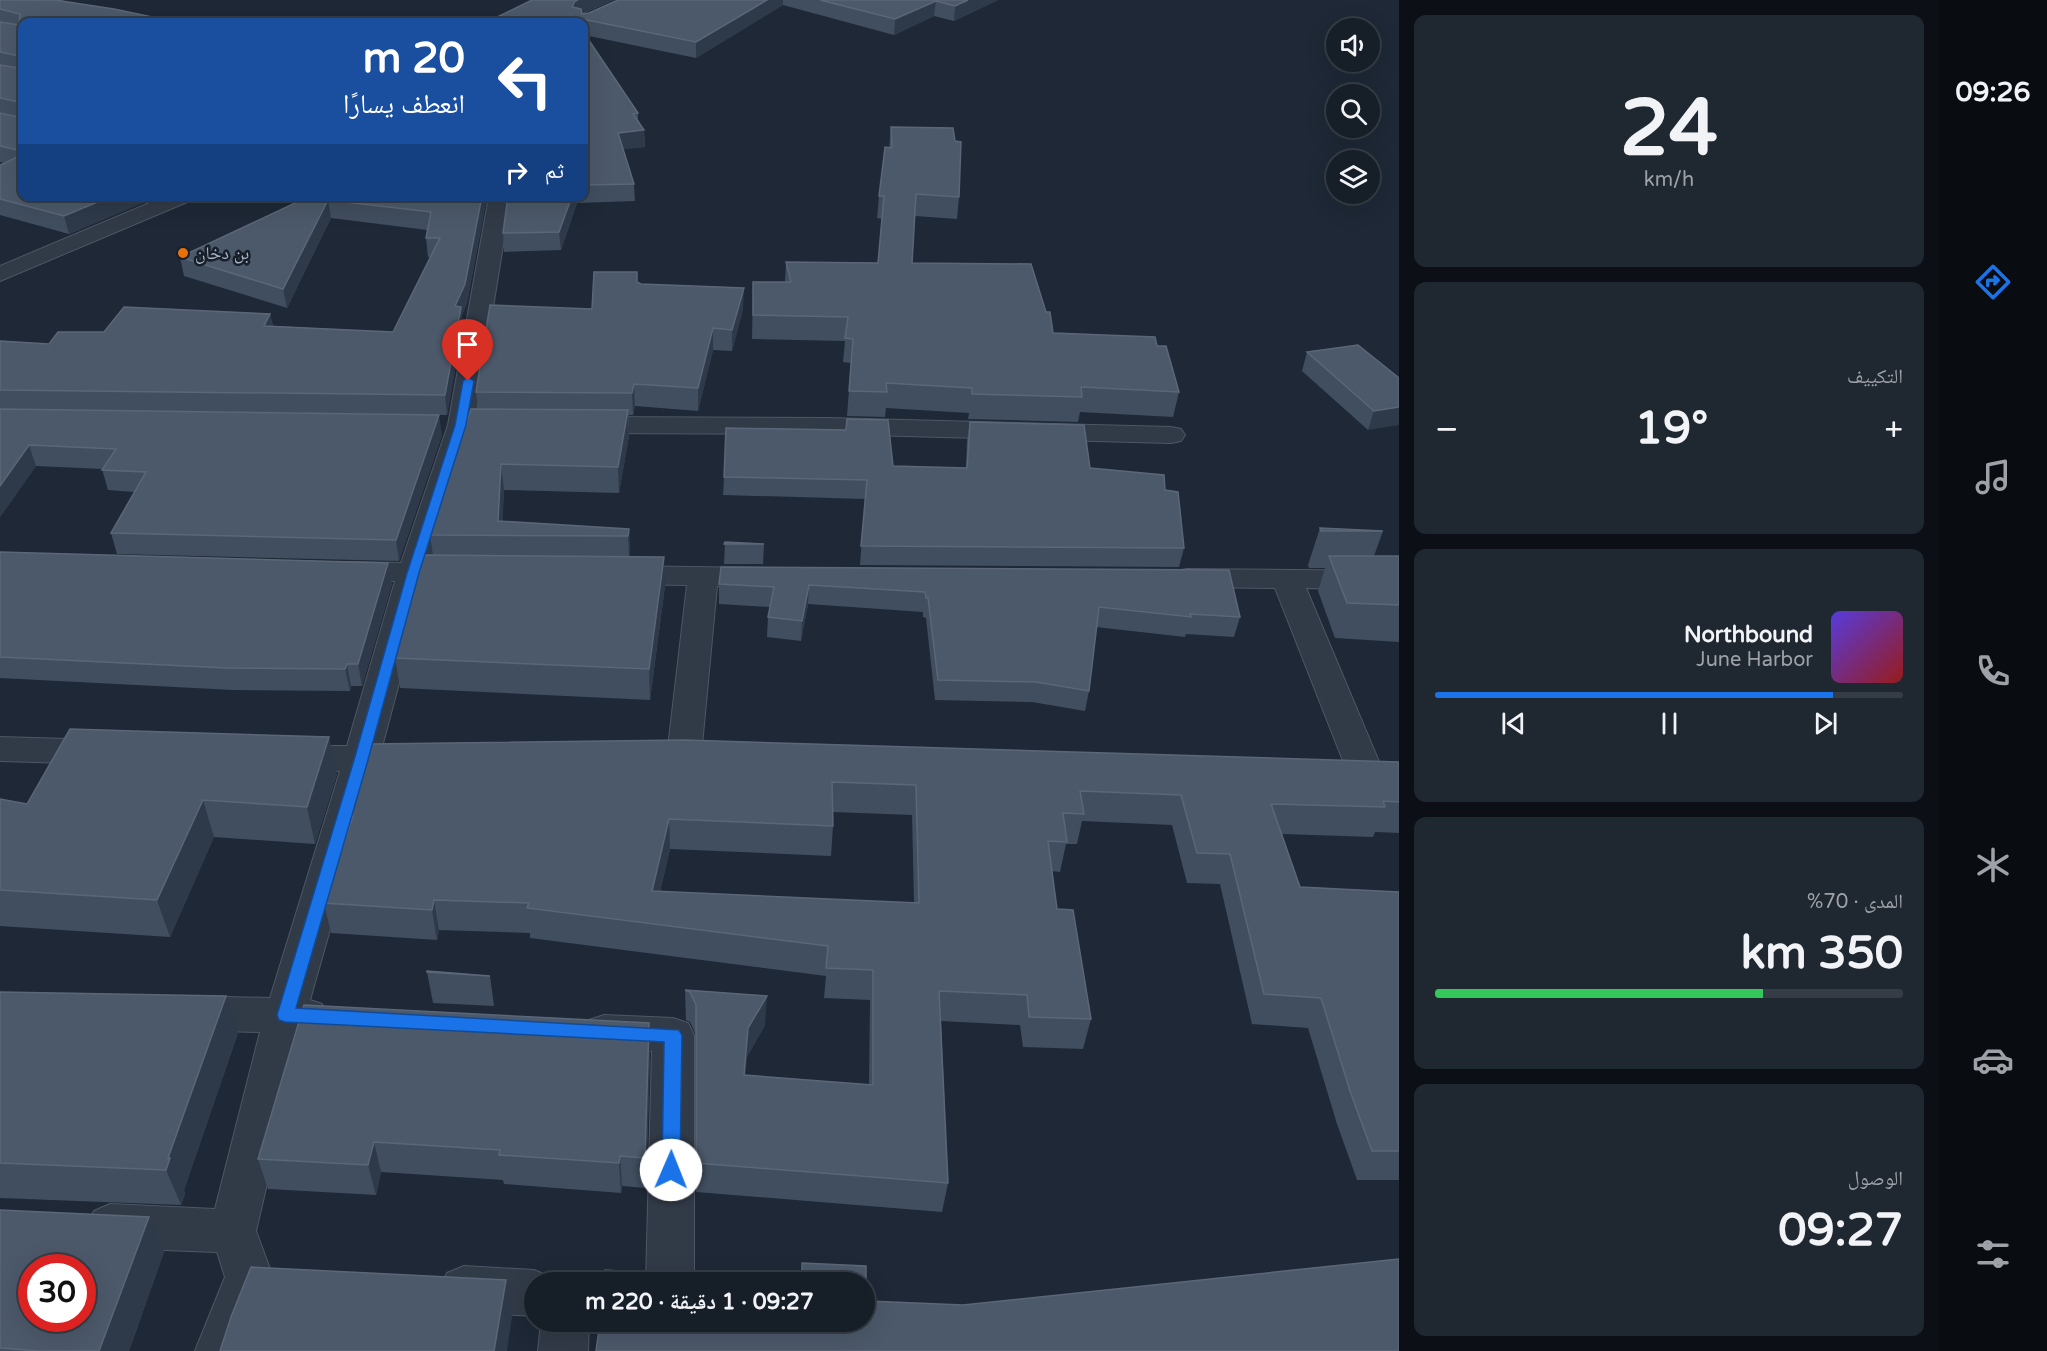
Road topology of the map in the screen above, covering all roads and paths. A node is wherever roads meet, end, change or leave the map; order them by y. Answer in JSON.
{"nodes":[{"id":1,"x":173,"y":201,"type":"edge"},
{"id":2,"x":498,"y":201,"type":"edge"},
{"id":3,"x":3,"y":270,"type":"edge"},
{"id":4,"x":555,"y":425,"type":"edge"},
{"id":5,"x":1171,"y":435,"type":"dead end"},
{"id":6,"x":319,"y":570,"type":"edge"},
{"id":7,"x":413,"y":573,"type":"junction"},
{"id":8,"x":494,"y":574,"type":"edge"},
{"id":9,"x":587,"y":575,"type":"edge"},
{"id":10,"x":703,"y":576,"type":"junction"},
{"id":11,"x":786,"y":577,"type":"edge"},
{"id":12,"x":1155,"y":578,"type":"edge"},
{"id":13,"x":1286,"y":578,"type":"junction"},
{"id":14,"x":1399,"y":580,"type":"edge"},
{"id":15,"x":0,"y":748,"type":"edge"},
{"id":16,"x":128,"y":753,"type":"edge"},
{"id":17,"x":684,"y":756,"type":"junction"},
{"id":18,"x":256,"y":757,"type":"edge"},
{"id":19,"x":648,"y":757,"type":"edge"},
{"id":20,"x":720,"y":757,"type":"edge"},
{"id":21,"x":445,"y":759,"type":"edge"},
{"id":22,"x":361,"y":760,"type":"junction"},
{"id":23,"x":1331,"y":775,"type":"edge"},
{"id":24,"x":1383,"y":776,"type":"edge"},
{"id":25,"x":155,"y":1012,"type":"edge"},
{"id":26,"x":285,"y":1015,"type":"junction"},
{"id":27,"x":344,"y":1018,"type":"edge"},
{"id":28,"x":567,"y":1030,"type":"edge"},
{"id":29,"x":70,"y":1224,"type":"edge"},
{"id":30,"x":233,"y":1231,"type":"junction"},
{"id":31,"x":669,"y":1272,"type":"edge"},
{"id":32,"x":249,"y":1277,"type":"junction"},
{"id":33,"x":296,"y":1279,"type":"edge"},
{"id":34,"x":427,"y":1287,"type":"edge"},
{"id":35,"x":524,"y":1292,"type":"edge"},
{"id":36,"x":564,"y":1332,"type":"edge"},
{"id":37,"x":220,"y":1351,"type":"edge"},
{"id":38,"x":563,"y":1351,"type":"edge"}],
"edges":[{"from":1,"to":3,"type":"street"},
{"from":2,"to":7,"type":"street"},
{"from":4,"to":5,"type":"street"},
{"from":6,"to":7,"type":"street"},
{"from":7,"to":8,"type":"street"},
{"from":7,"to":22,"type":"street"},
{"from":9,"to":10,"type":"street"},
{"from":10,"to":11,"type":"street"},
{"from":10,"to":17,"type":"street"},
{"from":12,"to":13,"type":"street"},
{"from":13,"to":14,"type":"street"},
{"from":13,"to":24,"type":"street"},
{"from":15,"to":16,"type":"street"},
{"from":17,"to":19,"type":"street"},
{"from":17,"to":20,"type":"street"},
{"from":18,"to":22,"type":"street"},
{"from":21,"to":22,"type":"street"},
{"from":22,"to":26,"type":"street"},
{"from":23,"to":24,"type":"street"},
{"from":25,"to":26,"type":"street"},
{"from":26,"to":27,"type":"street"},
{"from":26,"to":30,"type":"street"},
{"from":28,"to":31,"type":"street"},
{"from":29,"to":30,"type":"street"},
{"from":30,"to":32,"type":"street"},
{"from":32,"to":33,"type":"street"},
{"from":32,"to":37,"type":"street"},
{"from":34,"to":35,"type":"street"},
{"from":36,"to":38,"type":"street"}]}
